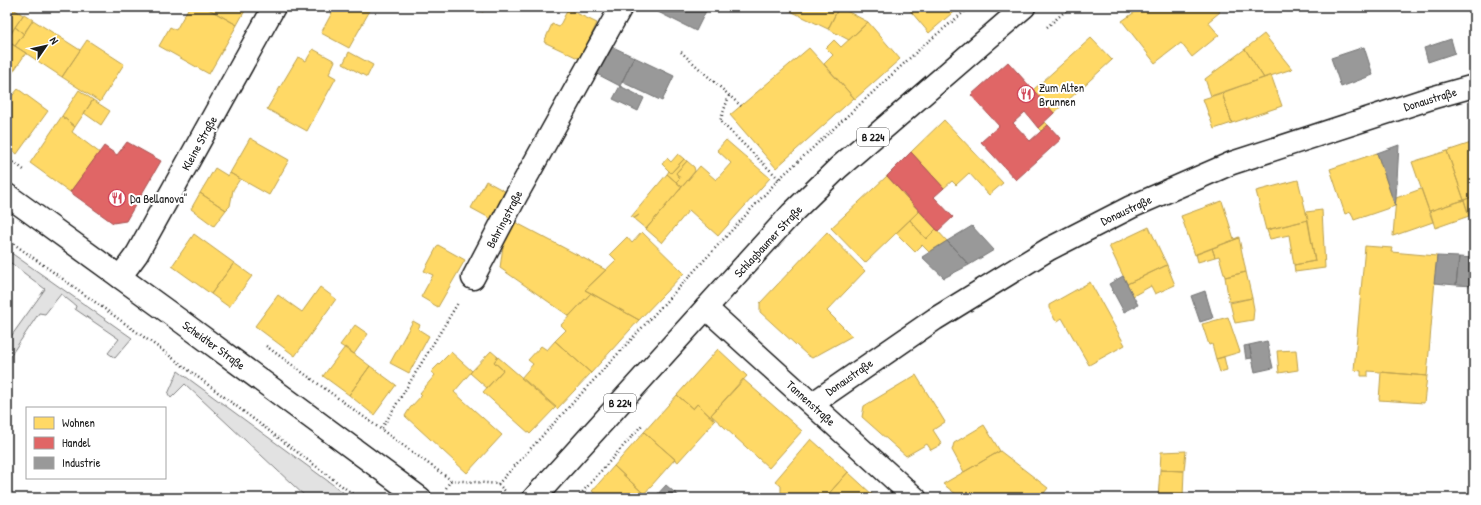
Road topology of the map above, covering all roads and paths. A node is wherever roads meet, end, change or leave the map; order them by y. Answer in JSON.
{"nodes":[{"id":1,"x":274,"y":7,"type":"edge"},
{"id":2,"x":621,"y":7,"type":"edge"},
{"id":3,"x":1024,"y":7,"type":"edge"},
{"id":4,"x":1070,"y":7,"type":"edge"},
{"id":5,"x":1040,"y":32,"type":"dead end"},
{"id":6,"x":681,"y":52,"type":"dead end"},
{"id":7,"x":1474,"y":86,"type":"edge"},
{"id":8,"x":729,"y":96,"type":"junction"},
{"id":9,"x":741,"y":106,"type":"dead end"},
{"id":10,"x":779,"y":179,"type":"dead end"},
{"id":11,"x":7,"y":195,"type":"edge"},
{"id":12,"x":7,"y":239,"type":"edge"},
{"id":13,"x":120,"y":277,"type":"junction"},
{"id":14,"x":473,"y":278,"type":"joint"},
{"id":15,"x":706,"y":308,"type":"junction"},
{"id":16,"x":812,"y":404,"type":"junction"},
{"id":17,"x":645,"y":421,"type":"dead end"},
{"id":18,"x":382,"y":429,"type":"dead end"},
{"id":19,"x":452,"y":480,"type":"dead end"},
{"id":20,"x":508,"y":493,"type":"dead end"},
{"id":21,"x":358,"y":498,"type":"edge"},
{"id":22,"x":420,"y":498,"type":"edge"},
{"id":23,"x":534,"y":498,"type":"edge"},
{"id":24,"x":578,"y":498,"type":"edge"},
{"id":25,"x":915,"y":498,"type":"edge"}],
"edges":[{"from":1,"to":13,"type":"street","name":"Kleine Straße"},
{"from":2,"to":14,"type":"street","name":"Behringstraße"},
{"from":3,"to":15,"type":"street","name":"Schlagbaumer Straße","number":"B 224"},
{"from":4,"to":5,"type":"path"},
{"from":6,"to":8,"type":"path"},
{"from":7,"to":16,"type":"street","name":"Donaustraße"},
{"from":8,"to":9,"type":"path"},
{"from":8,"to":10,"type":"path"},
{"from":11,"to":13,"type":"street","name":"Scheidter Straße"},
{"from":12,"to":21,"type":"path"},
{"from":13,"to":22,"type":"street","name":"Scheidter Straße"},
{"from":14,"to":18,"type":"path"},
{"from":15,"to":16,"type":"street","name":"Tannenstraße"},
{"from":15,"to":23,"type":"street","name":"Schlagbaumer Straße","number":"B 224"},
{"from":16,"to":25,"type":"street","name":"Tannenstraße"},
{"from":17,"to":24,"type":"path"},
{"from":19,"to":20,"type":"path"}]}
